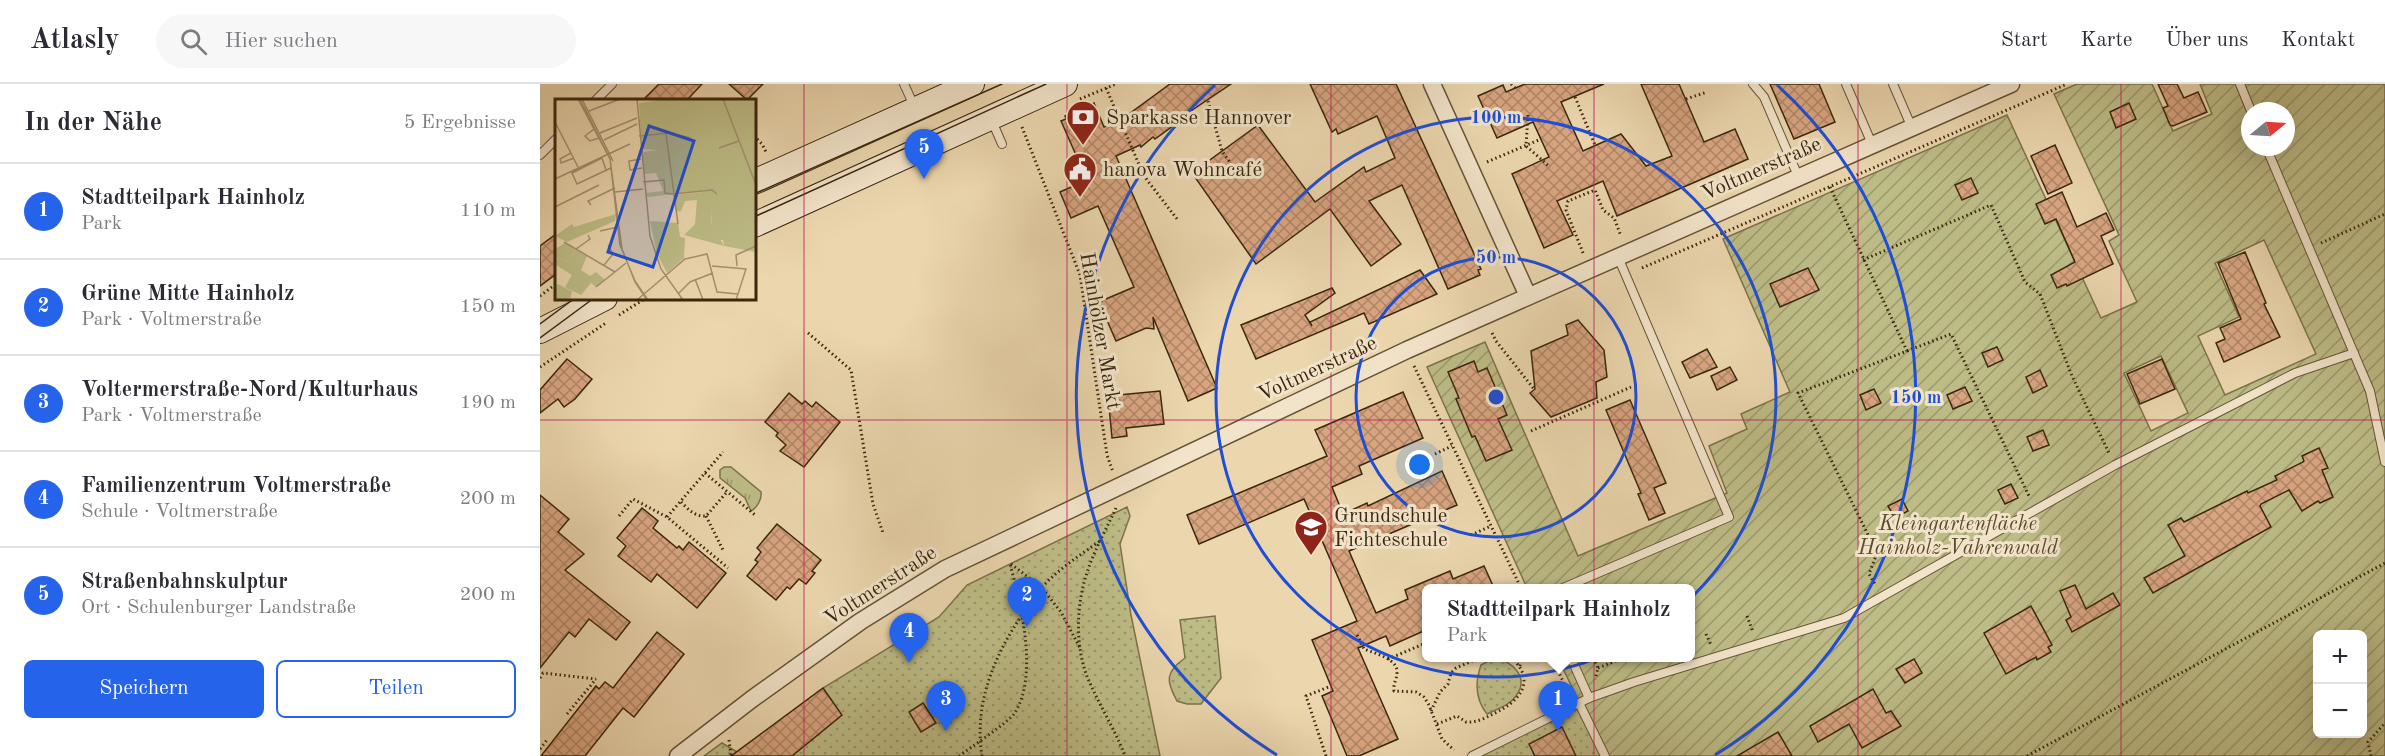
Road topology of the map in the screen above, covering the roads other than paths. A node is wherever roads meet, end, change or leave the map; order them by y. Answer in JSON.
{"nodes":[{"id":1,"x":612,"y":84,"type":"edge"},
{"id":2,"x":904,"y":84,"type":"edge"},
{"id":3,"x":972,"y":84,"type":"edge"},
{"id":4,"x":1432,"y":84,"type":"edge"},
{"id":5,"x":1753,"y":84,"type":"edge"},
{"id":6,"x":1846,"y":84,"type":"edge"},
{"id":7,"x":1893,"y":84,"type":"edge"},
{"id":8,"x":2012,"y":84,"type":"edge"},
{"id":9,"x":2240,"y":84,"type":"edge"},
{"id":10,"x":1070,"y":93,"type":"edge"},
{"id":11,"x":597,"y":99,"type":"edge"},
{"id":12,"x":2247,"y":102,"type":"edge"},
{"id":13,"x":916,"y":109,"type":"junction"},
{"id":14,"x":990,"y":117,"type":"junction"},
{"id":15,"x":1912,"y":128,"type":"junction"},
{"id":16,"x":555,"y":140,"type":"edge"},
{"id":17,"x":1002,"y":144,"type":"dead end"},
{"id":18,"x":1872,"y":144,"type":"junction"},
{"id":19,"x":540,"y":155,"type":"edge"},
{"id":20,"x":2270,"y":156,"type":"edge"},
{"id":21,"x":1798,"y":176,"type":"junction"},
{"id":22,"x":756,"y":181,"type":"edge"},
{"id":23,"x":756,"y":224,"type":"edge"},
{"id":24,"x":1622,"y":254,"type":"junction"},
{"id":25,"x":1528,"y":296,"type":"junction"},
{"id":26,"x":576,"y":300,"type":"edge"},
{"id":27,"x":610,"y":308,"type":"edge"},
{"id":28,"x":540,"y":331,"type":"edge"},
{"id":29,"x":2354,"y":353,"type":"junction"},
{"id":30,"x":2385,"y":462,"type":"edge"},
{"id":31,"x":1572,"y":584,"type":"edge"},
{"id":32,"x":1573,"y":662,"type":"edge"},
{"id":33,"x":1589,"y":698,"type":"junction"},
{"id":34,"x":1576,"y":704,"type":"junction"},
{"id":35,"x":678,"y":756,"type":"edge"},
{"id":36,"x":1472,"y":756,"type":"edge"},
{"id":37,"x":1605,"y":756,"type":"edge"}],
"edges":[{"from":1,"to":11,"type":"lane"},
{"from":2,"to":13,"type":"lane"},
{"from":3,"to":13,"type":"main road"},
{"from":4,"to":25,"type":"street"},
{"from":5,"to":21,"type":"lane"},
{"from":6,"to":18,"type":"lane"},
{"from":7,"to":15,"type":"lane"},
{"from":8,"to":15,"type":"street","name":"Voltmerstraße"},
{"from":9,"to":12,"type":"lane"},
{"from":10,"to":14,"type":"main road"},
{"from":13,"to":22,"type":"main road"},
{"from":14,"to":17,"type":"lane"},
{"from":14,"to":23,"type":"main road"},
{"from":15,"to":18,"type":"street","name":"Voltmerstraße"},
{"from":16,"to":19,"type":"lane"},
{"from":18,"to":21,"type":"street","name":"Voltmerstraße"},
{"from":20,"to":29,"type":"lane"},
{"from":21,"to":24,"type":"street","name":"Voltmerstraße"},
{"from":24,"to":25,"type":"street","name":"Voltmerstraße"},
{"from":24,"to":31,"type":"lane"},
{"from":25,"to":35,"type":"street","name":"Voltmerstraße"},
{"from":26,"to":28,"type":"main road"},
{"from":27,"to":28,"type":"main road"},
{"from":29,"to":30,"type":"lane"},
{"from":29,"to":33,"type":"lane"},
{"from":32,"to":33,"type":"lane"},
{"from":33,"to":34,"type":"lane"},
{"from":34,"to":36,"type":"lane"},
{"from":34,"to":37,"type":"lane"}]}
